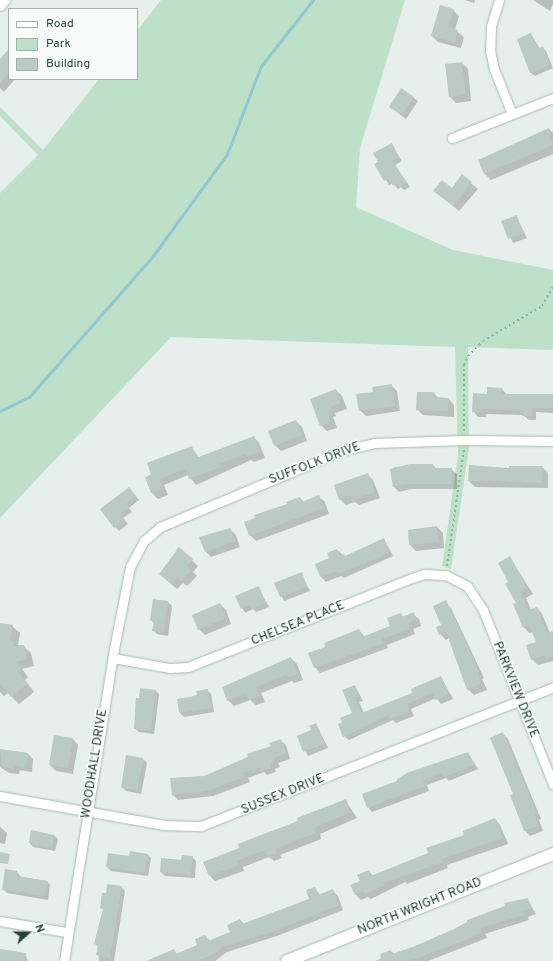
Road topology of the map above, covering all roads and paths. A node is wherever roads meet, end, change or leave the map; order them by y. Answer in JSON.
{"nodes":[{"id":1,"x":5,"y":0,"type":"edge"},
{"id":2,"x":499,"y":0,"type":"edge"},
{"id":3,"x":0,"y":6,"type":"edge"},
{"id":4,"x":553,"y":98,"type":"edge"},
{"id":5,"x":512,"y":114,"type":"junction"},
{"id":6,"x":452,"y":138,"type":"dead end"},
{"id":7,"x":553,"y":287,"type":"edge"},
{"id":8,"x":464,"y":440,"type":"junction"},
{"id":9,"x":553,"y":441,"type":"edge"},
{"id":10,"x":130,"y":567,"type":"joint"},
{"id":11,"x":446,"y":575,"type":"junction"},
{"id":12,"x":476,"y":596,"type":"joint"},
{"id":13,"x":113,"y":658,"type":"junction"},
{"id":14,"x":553,"y":687,"type":"edge"},
{"id":15,"x":520,"y":700,"type":"junction"},
{"id":16,"x":553,"y":784,"type":"edge"},
{"id":17,"x":0,"y":796,"type":"edge"},
{"id":18,"x":88,"y":811,"type":"junction"},
{"id":19,"x":553,"y":854,"type":"edge"},
{"id":20,"x":0,"y":921,"type":"edge"},
{"id":21,"x":66,"y":932,"type":"junction"},
{"id":22,"x":64,"y":961,"type":"edge"},
{"id":23,"x":287,"y":961,"type":"edge"}],
"edges":[{"from":1,"to":3,"type":"street"},
{"from":2,"to":5,"type":"street"},
{"from":4,"to":5,"type":"street"},
{"from":5,"to":6,"type":"street"},
{"from":7,"to":8,"type":"path"},
{"from":8,"to":9,"type":"street","name":"SUFFOLK DRIVE"},
{"from":8,"to":10,"type":"street","name":"SUFFOLK DRIVE"},
{"from":8,"to":11,"type":"path"},
{"from":10,"to":13,"type":"street","name":"WOODHALL DRIVE"},
{"from":11,"to":12,"type":"street","name":"CHELSEA PLACE"},
{"from":11,"to":13,"type":"street","name":"CHELSEA PLACE"},
{"from":12,"to":15,"type":"street","name":"PARKVIEW DRIVE"},
{"from":13,"to":18,"type":"street","name":"WOODHALL DRIVE"},
{"from":14,"to":15,"type":"street","name":"SUSSEX DRIVE"},
{"from":15,"to":16,"type":"street","name":"PARKVIEW DRIVE"},
{"from":15,"to":18,"type":"street","name":"SUSSEX DRIVE"},
{"from":17,"to":18,"type":"street","name":"SUSSEX DRIVE"},
{"from":18,"to":21,"type":"street","name":"WOODHALL DRIVE"},
{"from":19,"to":23,"type":"main road","name":"NORTH WRIGHT ROAD"},
{"from":20,"to":21,"type":"street"},
{"from":21,"to":22,"type":"street","name":"WOODHALL DRIVE"}]}
